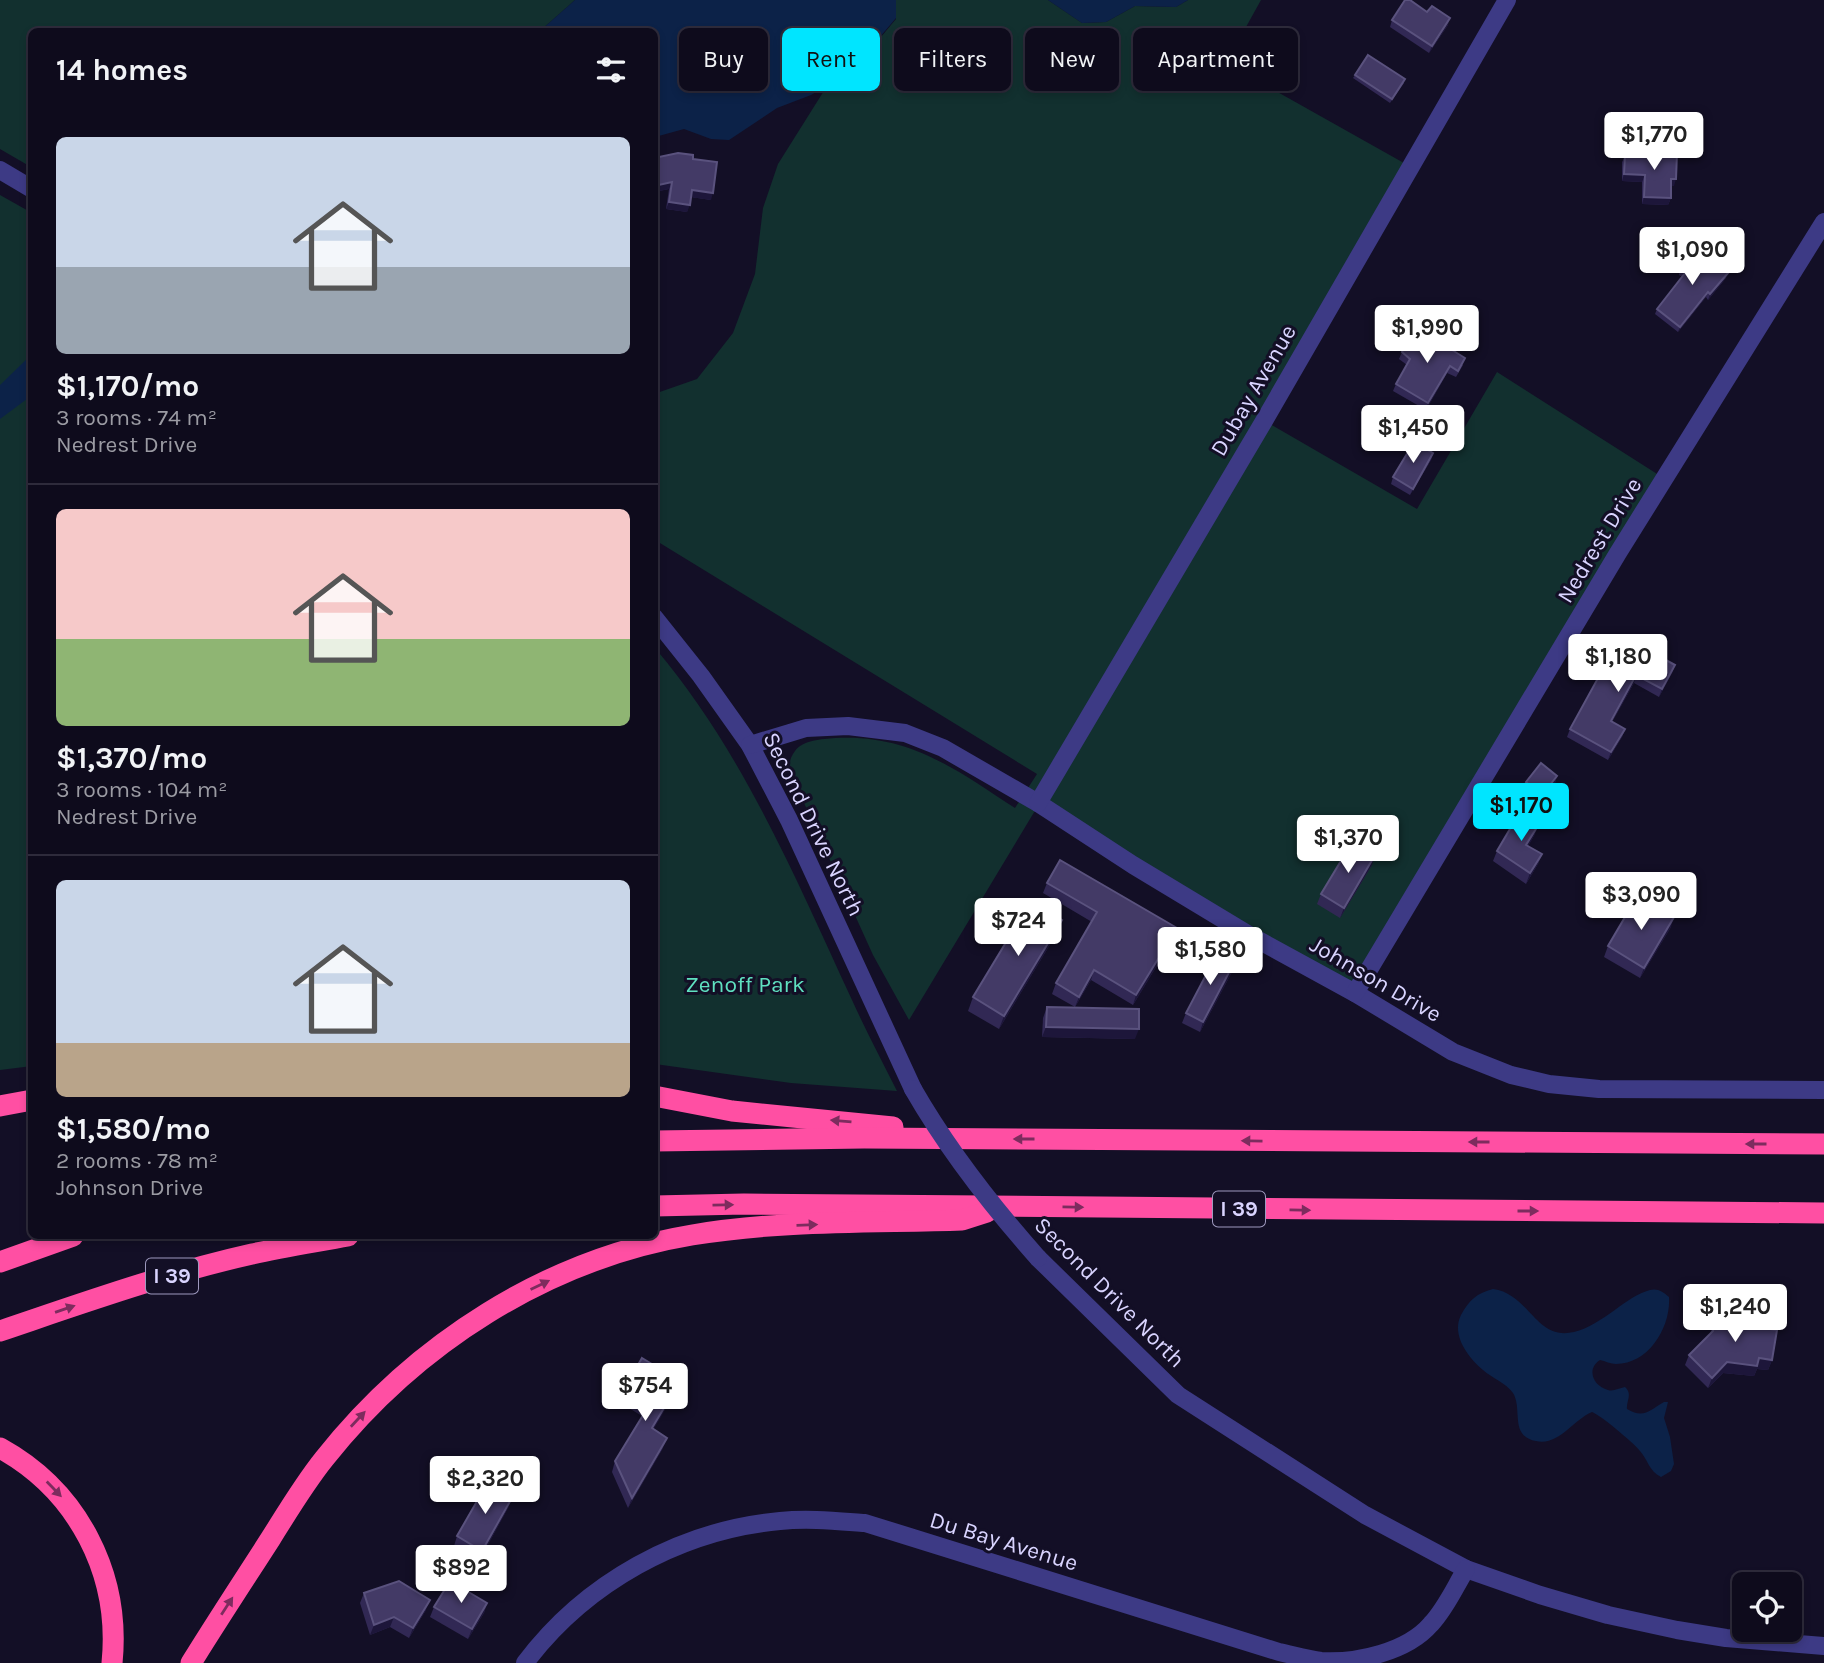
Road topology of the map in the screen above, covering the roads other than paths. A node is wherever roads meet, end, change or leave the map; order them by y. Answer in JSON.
{"nodes":[{"id":1,"x":1507,"y":0,"type":"edge"},
{"id":2,"x":0,"y":170,"type":"edge"},
{"id":3,"x":28,"y":187,"type":"edge"},
{"id":4,"x":1824,"y":222,"type":"edge"},
{"id":5,"x":658,"y":622,"type":"edge"},
{"id":6,"x":750,"y":746,"type":"junction"},
{"id":7,"x":1038,"y":803,"type":"junction"},
{"id":8,"x":1355,"y":993,"type":"junction"},
{"id":9,"x":1824,"y":1090,"type":"edge"},
{"id":10,"x":658,"y":1097,"type":"edge"},
{"id":11,"x":28,"y":1101,"type":"edge"},
{"id":12,"x":0,"y":1105,"type":"edge"},
{"id":13,"x":932,"y":1139,"type":"junction"},
{"id":14,"x":658,"y":1141,"type":"edge"},
{"id":15,"x":1824,"y":1144,"type":"edge"},
{"id":16,"x":658,"y":1206,"type":"edge"},
{"id":17,"x":1005,"y":1206,"type":"junction"},
{"id":18,"x":1824,"y":1213,"type":"edge"},
{"id":19,"x":65,"y":1239,"type":"edge"},
{"id":20,"x":332,"y":1239,"type":"edge"},
{"id":21,"x":0,"y":1262,"type":"edge"},
{"id":22,"x":0,"y":1331,"type":"edge"},
{"id":23,"x":0,"y":1448,"type":"edge"},
{"id":24,"x":1466,"y":1569,"type":"junction"},
{"id":25,"x":1824,"y":1646,"type":"edge"},
{"id":26,"x":112,"y":1663,"type":"edge"},
{"id":27,"x":191,"y":1663,"type":"edge"},
{"id":28,"x":525,"y":1663,"type":"edge"}],
"edges":[{"from":1,"to":7,"type":"street","name":"Dubay Avenue"},
{"from":2,"to":3,"type":"street"},
{"from":4,"to":8,"type":"street","name":"Nedrest Drive"},
{"from":5,"to":6,"type":"street","name":"Second Drive North"},
{"from":6,"to":7,"type":"street","name":"Johnson Drive"},
{"from":6,"to":24,"type":"street","name":"Second Drive North","bridge":true},
{"from":7,"to":8,"type":"street","name":"Johnson Drive"},
{"from":8,"to":9,"type":"street","name":"Johnson Drive"},
{"from":13,"to":10,"type":"highway","one_way":true},
{"from":11,"to":12,"type":"highway"},
{"from":13,"to":14,"type":"highway"},
{"from":15,"to":13,"type":"highway","one_way":true},
{"from":16,"to":17,"type":"highway","number":"I 39","one_way":true},
{"from":17,"to":18,"type":"highway","number":"I 39","one_way":true},
{"from":27,"to":17,"type":"highway","one_way":true},
{"from":19,"to":21,"type":"highway"},
{"from":22,"to":20,"type":"highway","number":"I 39","one_way":true},
{"from":23,"to":26,"type":"highway","one_way":true},
{"from":24,"to":25,"type":"street","name":"Second Drive North"},
{"from":24,"to":28,"type":"street","name":"Du Bay Avenue"}]}
